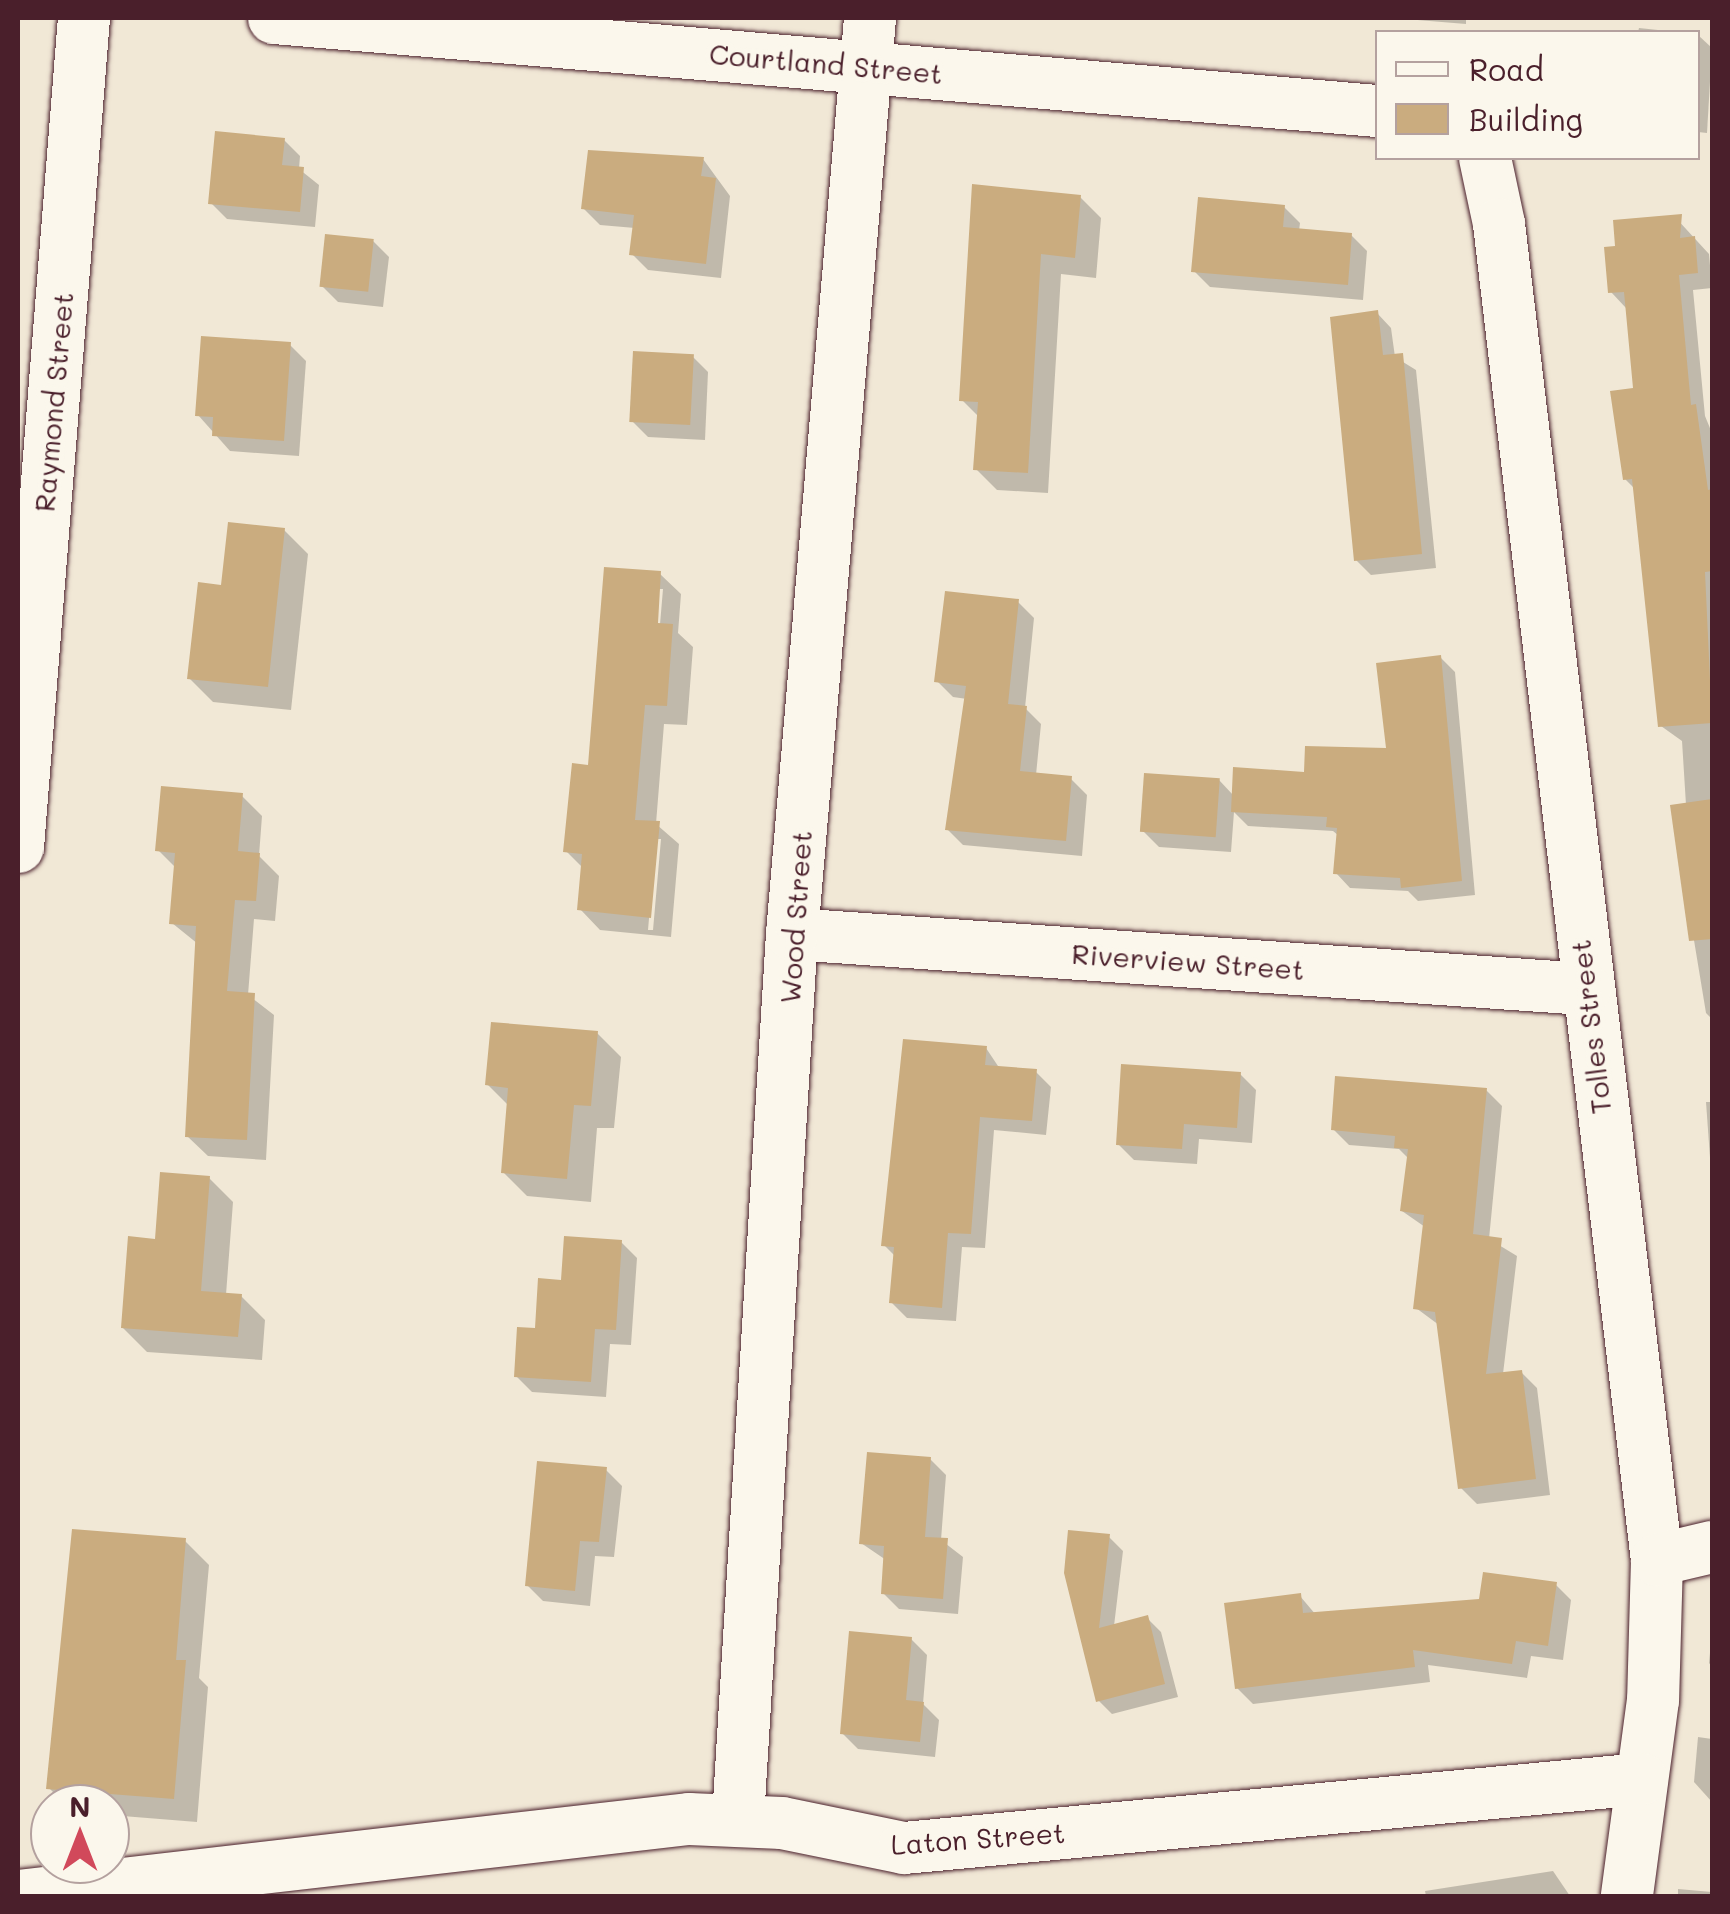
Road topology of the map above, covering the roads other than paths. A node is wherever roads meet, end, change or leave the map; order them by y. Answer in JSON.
{"nodes":[{"id":1,"x":84,"y":18,"type":"edge"},
{"id":2,"x":274,"y":18,"type":"edge"},
{"id":3,"x":868,"y":42,"type":"edge"},
{"id":4,"x":1375,"y":112,"type":"edge"},
{"id":5,"x":1485,"y":160,"type":"edge"},
{"id":6,"x":18,"y":847,"type":"edge"},
{"id":7,"x":792,"y":934,"type":"junction"},
{"id":8,"x":1584,"y":988,"type":"junction"},
{"id":9,"x":1712,"y":1547,"type":"edge"},
{"id":10,"x":1656,"y":1560,"type":"junction"},
{"id":11,"x":1642,"y":1779,"type":"junction"},
{"id":12,"x":738,"y":1818,"type":"junction"},
{"id":13,"x":18,"y":1896,"type":"edge"},
{"id":14,"x":1627,"y":1896,"type":"edge"}],
"edges":[{"from":1,"to":6,"type":"street","name":"Raymond Street"},
{"from":2,"to":3,"type":"street","name":"Courtland Street"},
{"from":3,"to":4,"type":"street","name":"Courtland Street"},
{"from":3,"to":7,"type":"street","name":"Wood Street"},
{"from":5,"to":8,"type":"street","name":"Tolles Street"},
{"from":7,"to":8,"type":"street","name":"Riverview Street"},
{"from":7,"to":12,"type":"street","name":"Wood Street"},
{"from":8,"to":10,"type":"street","name":"Tolles Street"},
{"from":9,"to":10,"type":"street"},
{"from":10,"to":11,"type":"street","name":"Tolles Street"},
{"from":11,"to":12,"type":"street","name":"Laton Street"},
{"from":11,"to":14,"type":"street","name":"Tolles Street"},
{"from":12,"to":13,"type":"street","name":"Laton Street"}]}
